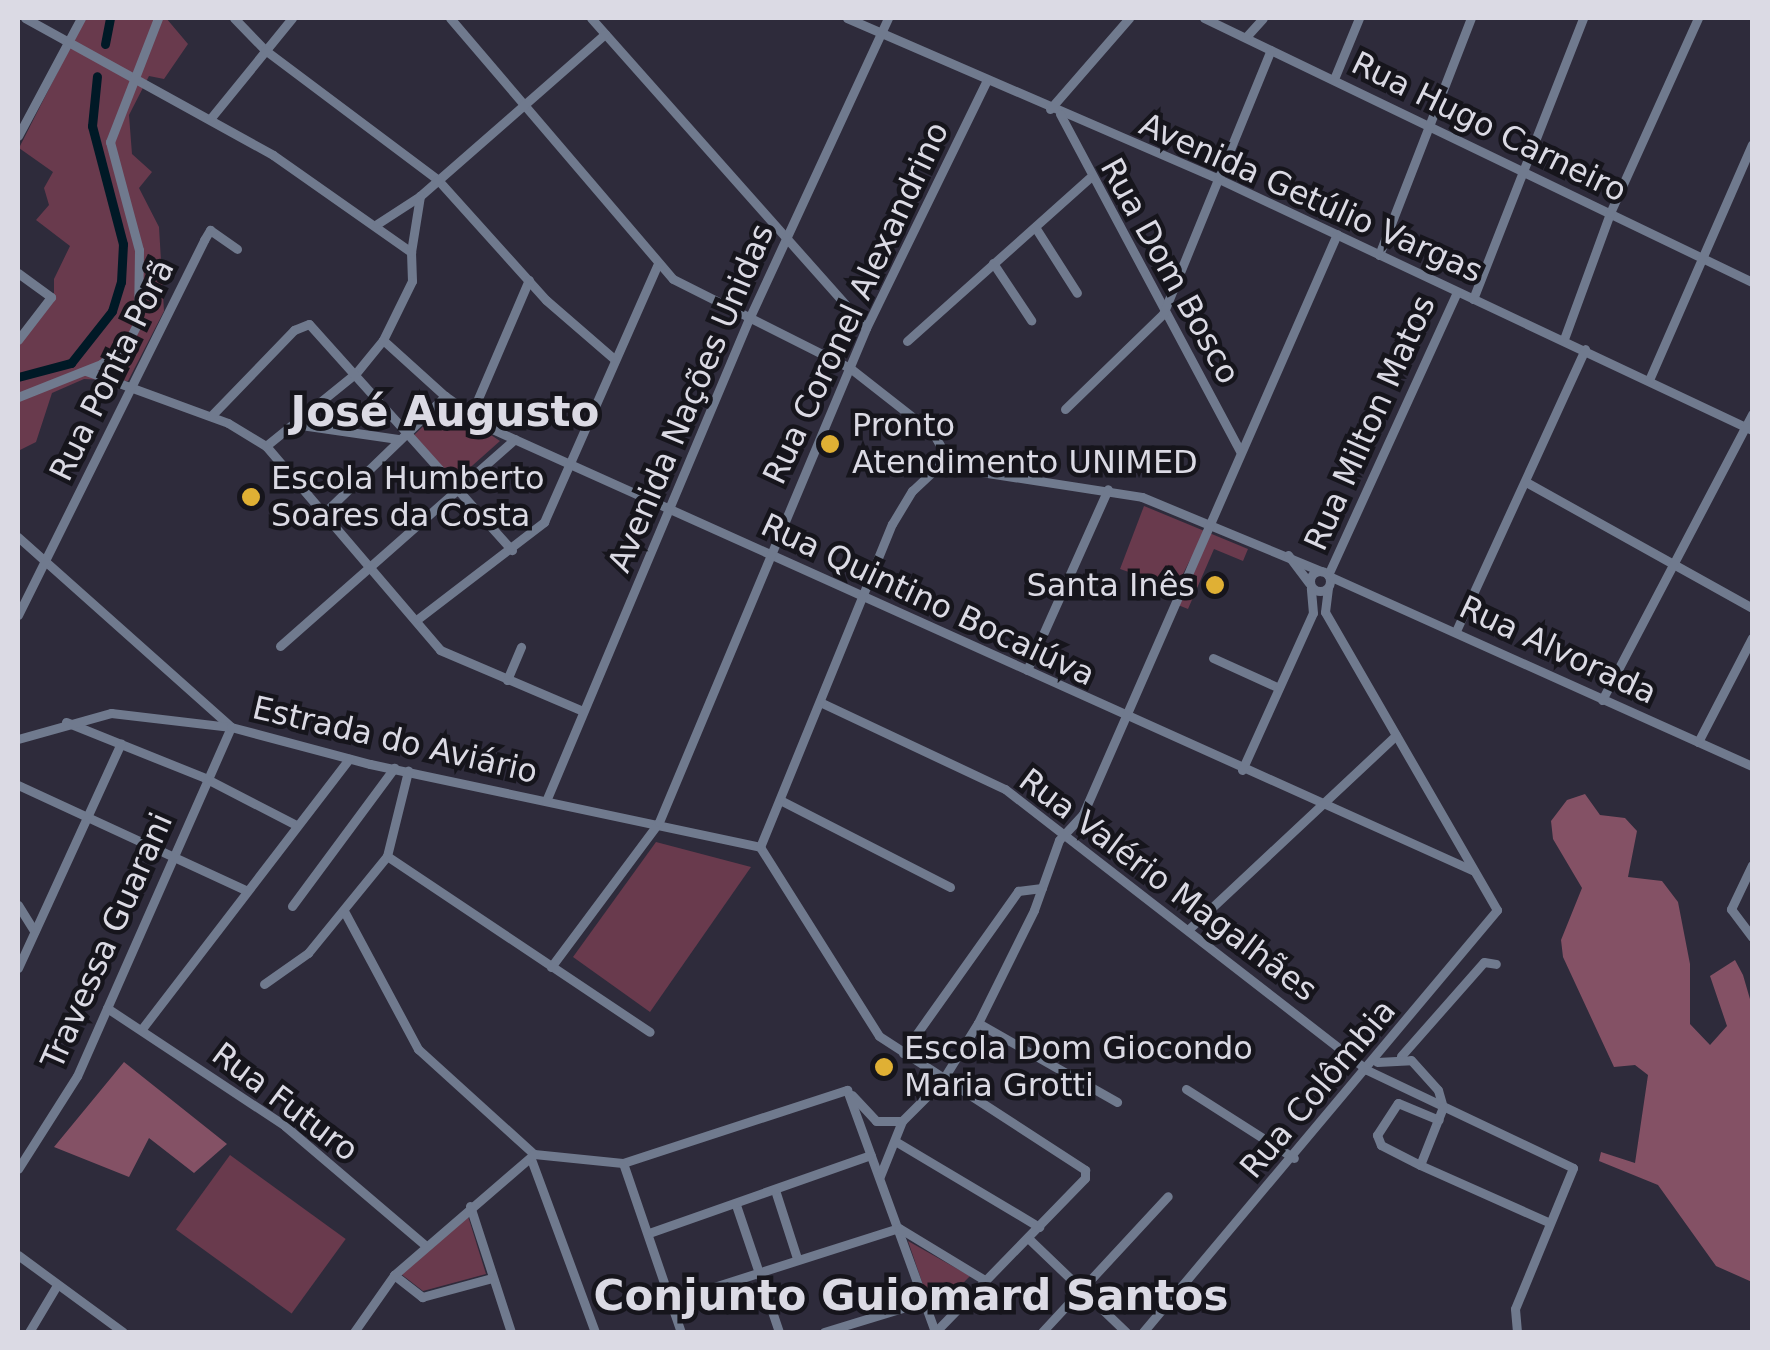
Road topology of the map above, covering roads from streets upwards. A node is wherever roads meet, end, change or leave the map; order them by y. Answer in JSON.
{"nodes":[{"id":1,"x":26,"y":18,"type":"edge"},
{"id":2,"x":81,"y":18,"type":"edge"},
{"id":3,"x":158,"y":18,"type":"edge"},
{"id":4,"x":234,"y":18,"type":"edge"},
{"id":5,"x":292,"y":18,"type":"edge"},
{"id":6,"x":450,"y":18,"type":"edge"},
{"id":7,"x":590,"y":18,"type":"edge"},
{"id":8,"x":847,"y":18,"type":"edge"},
{"id":9,"x":888,"y":18,"type":"edge"},
{"id":10,"x":1129,"y":18,"type":"edge"},
{"id":11,"x":1204,"y":18,"type":"edge"},
{"id":12,"x":1263,"y":18,"type":"edge"},
{"id":13,"x":1359,"y":18,"type":"edge"},
{"id":14,"x":1471,"y":18,"type":"edge"},
{"id":15,"x":1583,"y":18,"type":"edge"},
{"id":16,"x":1698,"y":18,"type":"edge"},
{"id":17,"x":880,"y":32,"type":"junction"},
{"id":18,"x":605,"y":34,"type":"junction"},
{"id":19,"x":1246,"y":37,"type":"junction"},
{"id":20,"x":70,"y":41,"type":"junction"},
{"id":21,"x":265,"y":50,"type":"junction"},
{"id":22,"x":1272,"y":50,"type":"junction"},
{"id":23,"x":136,"y":77,"type":"junction"},
{"id":24,"x":1334,"y":80,"type":"junction"},
{"id":25,"x":986,"y":82,"type":"junction"},
{"id":26,"x":18,"y":106,"type":"edge"},
{"id":27,"x":525,"y":106,"type":"junction"},
{"id":28,"x":30,"y":112,"type":"junction"},
{"id":29,"x":1055,"y":112,"type":"junction"},
{"id":30,"x":210,"y":120,"type":"junction"},
{"id":31,"x":1429,"y":125,"type":"junction"},
{"id":32,"x":18,"y":136,"type":"edge"},
{"id":33,"x":1752,"y":144,"type":"edge"},
{"id":34,"x":1522,"y":172,"type":"junction"},
{"id":35,"x":1089,"y":178,"type":"junction"},
{"id":36,"x":438,"y":180,"type":"junction"},
{"id":37,"x":1219,"y":180,"type":"junction"},
{"id":38,"x":420,"y":196,"type":"junction"},
{"id":39,"x":1610,"y":213,"type":"junction"},
{"id":40,"x":377,"y":224,"type":"junction"},
{"id":41,"x":1035,"y":227,"type":"junction"},
{"id":42,"x":1337,"y":234,"type":"junction"},
{"id":43,"x":788,"y":237,"type":"junction"},
{"id":44,"x":237,"y":249,"type":"dead end"},
{"id":45,"x":410,"y":252,"type":"junction"},
{"id":46,"x":1379,"y":255,"type":"junction"},
{"id":47,"x":1700,"y":258,"type":"junction"},
{"id":48,"x":993,"y":263,"type":"junction"},
{"id":49,"x":658,"y":264,"type":"junction"},
{"id":50,"x":18,"y":272,"type":"edge"},
{"id":51,"x":530,"y":280,"type":"junction"},
{"id":52,"x":1752,"y":282,"type":"edge"},
{"id":53,"x":1457,"y":292,"type":"junction"},
{"id":54,"x":1077,"y":293,"type":"dead end"},
{"id":55,"x":1473,"y":299,"type":"junction"},
{"id":56,"x":1163,"y":314,"type":"junction"},
{"id":57,"x":1031,"y":320,"type":"dead end"},
{"id":58,"x":748,"y":322,"type":"junction"},
{"id":59,"x":866,"y":328,"type":"junction"},
{"id":60,"x":1564,"y":339,"type":"junction"},
{"id":61,"x":18,"y":340,"type":"edge"},
{"id":62,"x":384,"y":340,"type":"junction"},
{"id":63,"x":907,"y":341,"type":"dead end"},
{"id":64,"x":1585,"y":350,"type":"junction"},
{"id":65,"x":614,"y":359,"type":"junction"},
{"id":66,"x":850,"y":368,"type":"junction"},
{"id":67,"x":86,"y":371,"type":"junction"},
{"id":68,"x":356,"y":373,"type":"junction"},
{"id":69,"x":1649,"y":380,"type":"junction"},
{"id":70,"x":134,"y":390,"type":"junction"},
{"id":71,"x":444,"y":396,"type":"junction"},
{"id":72,"x":18,"y":397,"type":"edge"},
{"id":73,"x":1065,"y":408,"type":"dead end"},
{"id":74,"x":471,"y":414,"type":"junction"},
{"id":75,"x":1752,"y":414,"type":"edge"},
{"id":76,"x":211,"y":416,"type":"junction"},
{"id":77,"x":294,"y":424,"type":"junction"},
{"id":78,"x":1750,"y":428,"type":"edge"},
{"id":79,"x":402,"y":436,"type":"junction"},
{"id":80,"x":515,"y":439,"type":"junction"},
{"id":81,"x":266,"y":446,"type":"junction"},
{"id":82,"x":1240,"y":451,"type":"junction"},
{"id":83,"x":951,"y":460,"type":"junction"},
{"id":84,"x":571,"y":466,"type":"junction"},
{"id":85,"x":1526,"y":482,"type":"junction"},
{"id":86,"x":460,"y":489,"type":"junction"},
{"id":87,"x":1108,"y":489,"type":"junction"},
{"id":88,"x":670,"y":509,"type":"junction"},
{"id":89,"x":323,"y":514,"type":"junction"},
{"id":90,"x":1206,"y":526,"type":"junction"},
{"id":91,"x":18,"y":538,"type":"edge"},
{"id":92,"x":512,"y":550,"type":"junction"},
{"id":93,"x":1286,"y":553,"type":"junction"},
{"id":94,"x":770,"y":555,"type":"junction"},
{"id":95,"x":45,"y":561,"type":"junction"},
{"id":96,"x":1672,"y":563,"type":"junction"},
{"id":97,"x":373,"y":568,"type":"junction"},
{"id":98,"x":1327,"y":579,"type":"junction"},
{"id":99,"x":1310,"y":585,"type":"junction"},
{"id":100,"x":866,"y":600,"type":"junction"},
{"id":101,"x":1752,"y":608,"type":"edge"},
{"id":102,"x":1319,"y":612,"type":"junction"},
{"id":103,"x":18,"y":615,"type":"edge"},
{"id":104,"x":419,"y":618,"type":"junction"},
{"id":105,"x":1456,"y":630,"type":"junction"},
{"id":106,"x":1752,"y":638,"type":"edge"},
{"id":107,"x":280,"y":646,"type":"dead end"},
{"id":108,"x":521,"y":647,"type":"dead end"},
{"id":109,"x":1213,"y":658,"type":"dead end"},
{"id":110,"x":1027,"y":670,"type":"junction"},
{"id":111,"x":507,"y":680,"type":"junction"},
{"id":112,"x":1279,"y":688,"type":"junction"},
{"id":113,"x":1602,"y":700,"type":"junction"},
{"id":114,"x":822,"y":703,"type":"junction"},
{"id":115,"x":583,"y":710,"type":"junction"},
{"id":116,"x":1127,"y":720,"type":"junction"},
{"id":117,"x":66,"y":722,"type":"junction"},
{"id":118,"x":230,"y":726,"type":"junction"},
{"id":119,"x":1396,"y":736,"type":"junction"},
{"id":120,"x":18,"y":739,"type":"edge"},
{"id":121,"x":1698,"y":742,"type":"junction"},
{"id":122,"x":121,"y":743,"type":"junction"},
{"id":123,"x":349,"y":759,"type":"junction"},
{"id":124,"x":1752,"y":766,"type":"edge"},
{"id":125,"x":394,"y":768,"type":"junction"},
{"id":126,"x":1242,"y":770,"type":"junction"},
{"id":127,"x":408,"y":771,"type":"junction"},
{"id":128,"x":205,"y":778,"type":"junction"},
{"id":129,"x":18,"y":784,"type":"edge"},
{"id":130,"x":780,"y":800,"type":"junction"},
{"id":131,"x":546,"y":801,"type":"junction"},
{"id":132,"x":1322,"y":806,"type":"junction"},
{"id":133,"x":90,"y":816,"type":"junction"},
{"id":134,"x":659,"y":822,"type":"junction"},
{"id":135,"x":296,"y":825,"type":"junction"},
{"id":136,"x":1066,"y":832,"type":"junction"},
{"id":137,"x":760,"y":847,"type":"junction"},
{"id":138,"x":172,"y":853,"type":"junction"},
{"id":139,"x":387,"y":856,"type":"junction"},
{"id":140,"x":1752,"y":865,"type":"edge"},
{"id":141,"x":1474,"y":870,"type":"junction"},
{"id":142,"x":950,"y":888,"type":"dead end"},
{"id":143,"x":1042,"y":888,"type":"junction"},
{"id":144,"x":247,"y":890,"type":"junction"},
{"id":145,"x":18,"y":905,"type":"edge"},
{"id":146,"x":292,"y":906,"type":"dead end"},
{"id":147,"x":344,"y":911,"type":"junction"},
{"id":148,"x":1190,"y":928,"type":"junction"},
{"id":149,"x":34,"y":932,"type":"junction"},
{"id":150,"x":1752,"y":936,"type":"edge"},
{"id":151,"x":1496,"y":964,"type":"dead end"},
{"id":152,"x":551,"y":967,"type":"junction"},
{"id":153,"x":18,"y":968,"type":"edge"},
{"id":154,"x":264,"y":984,"type":"dead end"},
{"id":155,"x":107,"y":1008,"type":"junction"},
{"id":156,"x":978,"y":1022,"type":"junction"},
{"id":157,"x":141,"y":1030,"type":"junction"},
{"id":158,"x":650,"y":1032,"type":"dead end"},
{"id":159,"x":902,"y":1053,"type":"junction"},
{"id":160,"x":1401,"y":1056,"type":"junction"},
{"id":161,"x":1371,"y":1066,"type":"junction"},
{"id":162,"x":942,"y":1081,"type":"junction"},
{"id":163,"x":1186,"y":1088,"type":"dead end"},
{"id":164,"x":847,"y":1090,"type":"junction"},
{"id":165,"x":1117,"y":1102,"type":"dead end"},
{"id":166,"x":1443,"y":1108,"type":"junction"},
{"id":167,"x":1439,"y":1120,"type":"junction"},
{"id":168,"x":876,"y":1121,"type":"junction"},
{"id":169,"x":902,"y":1121,"type":"junction"},
{"id":170,"x":862,"y":1131,"type":"junction"},
{"id":171,"x":895,"y":1141,"type":"junction"},
{"id":172,"x":871,"y":1154,"type":"junction"},
{"id":173,"x":532,"y":1156,"type":"junction"},
{"id":174,"x":1294,"y":1158,"type":"junction"},
{"id":175,"x":623,"y":1163,"type":"junction"},
{"id":176,"x":1420,"y":1166,"type":"junction"},
{"id":177,"x":18,"y":1169,"type":"edge"},
{"id":178,"x":880,"y":1176,"type":"junction"},
{"id":179,"x":774,"y":1190,"type":"junction"},
{"id":180,"x":1168,"y":1196,"type":"dead end"},
{"id":181,"x":736,"y":1205,"type":"junction"},
{"id":182,"x":470,"y":1206,"type":"junction"},
{"id":183,"x":1550,"y":1224,"type":"junction"},
{"id":184,"x":1039,"y":1227,"type":"junction"},
{"id":185,"x":899,"y":1228,"type":"junction"},
{"id":186,"x":650,"y":1233,"type":"junction"},
{"id":187,"x":1028,"y":1238,"type":"junction"},
{"id":188,"x":426,"y":1246,"type":"junction"},
{"id":189,"x":18,"y":1254,"type":"edge"},
{"id":190,"x":797,"y":1258,"type":"junction"},
{"id":191,"x":758,"y":1271,"type":"junction"},
{"id":192,"x":394,"y":1276,"type":"junction"},
{"id":193,"x":492,"y":1278,"type":"junction"},
{"id":194,"x":983,"y":1279,"type":"junction"},
{"id":195,"x":57,"y":1285,"type":"junction"},
{"id":196,"x":1082,"y":1292,"type":"junction"},
{"id":197,"x":670,"y":1301,"type":"junction"},
{"id":198,"x":922,"y":1302,"type":"junction"},
{"id":199,"x":832,"y":1331,"type":"edge"},
{"id":200,"x":29,"y":1332,"type":"edge"},
{"id":201,"x":123,"y":1332,"type":"edge"},
{"id":202,"x":354,"y":1332,"type":"edge"},
{"id":203,"x":511,"y":1332,"type":"edge"},
{"id":204,"x":595,"y":1332,"type":"edge"},
{"id":205,"x":681,"y":1332,"type":"edge"},
{"id":206,"x":779,"y":1332,"type":"edge"},
{"id":207,"x":935,"y":1332,"type":"edge"},
{"id":208,"x":1042,"y":1332,"type":"edge"},
{"id":209,"x":1126,"y":1332,"type":"edge"},
{"id":210,"x":1144,"y":1332,"type":"edge"},
{"id":211,"x":1517,"y":1332,"type":"edge"}],
"edges":[{"from":1,"to":20,"type":"street"},
{"from":2,"to":20,"type":"street"},
{"from":3,"to":23,"type":"street"},
{"from":4,"to":21,"type":"street"},
{"from":5,"to":21,"type":"street"},
{"from":6,"to":27,"type":"street"},
{"from":7,"to":18,"type":"street"},
{"from":8,"to":17,"type":"street","name":"Avenida Getúlio Vargas"},
{"from":9,"to":17,"type":"street","name":"Avenida Nações Unidas"},
{"from":10,"to":29,"type":"street"},
{"from":11,"to":19,"type":"street","name":"Rua Hugo Carneiro"},
{"from":12,"to":19,"type":"street"},
{"from":13,"to":24,"type":"street"},
{"from":14,"to":31,"type":"street"},
{"from":15,"to":34,"type":"street"},
{"from":16,"to":39,"type":"street"},
{"from":17,"to":25,"type":"street","name":"Avenida Getúlio Vargas"},
{"from":17,"to":43,"type":"street","name":"Avenida Nações Unidas"},
{"from":18,"to":27,"type":"street"},
{"from":18,"to":43,"type":"street"},
{"from":19,"to":22,"type":"street","name":"Rua Hugo Carneiro"},
{"from":20,"to":23,"type":"street"},
{"from":20,"to":28,"type":"street"},
{"from":21,"to":30,"type":"street"},
{"from":21,"to":36,"type":"street"},
{"from":22,"to":24,"type":"street","name":"Rua Hugo Carneiro"},
{"from":22,"to":37,"type":"street"},
{"from":23,"to":30,"type":"street"},
{"from":23,"to":67,"type":"street"},
{"from":24,"to":31,"type":"street","name":"Rua Hugo Carneiro"},
{"from":25,"to":29,"type":"street","name":"Avenida Getúlio Vargas"},
{"from":25,"to":59,"type":"street","name":"Rua Coronel Alexandrino"},
{"from":26,"to":28,"type":"street"},
{"from":27,"to":36,"type":"street"},
{"from":27,"to":49,"type":"street"},
{"from":28,"to":32,"type":"street"},
{"from":29,"to":35,"type":"street","name":"Rua Dom Bosco"},
{"from":29,"to":37,"type":"street","name":"Avenida Getúlio Vargas"},
{"from":30,"to":40,"type":"street"},
{"from":31,"to":34,"type":"street","name":"Rua Hugo Carneiro"},
{"from":31,"to":46,"type":"street"},
{"from":33,"to":47,"type":"street"},
{"from":34,"to":39,"type":"street","name":"Rua Hugo Carneiro"},
{"from":34,"to":55,"type":"street"},
{"from":35,"to":41,"type":"street"},
{"from":35,"to":56,"type":"street","name":"Rua Dom Bosco"},
{"from":36,"to":38,"type":"street"},
{"from":36,"to":51,"type":"street"},
{"from":37,"to":42,"type":"street","name":"Avenida Getúlio Vargas"},
{"from":37,"to":56,"type":"street"},
{"from":38,"to":40,"type":"street"},
{"from":38,"to":45,"type":"street"},
{"from":39,"to":47,"type":"street","name":"Rua Hugo Carneiro"},
{"from":39,"to":60,"type":"street"},
{"from":40,"to":45,"type":"street"},
{"from":41,"to":48,"type":"street"},
{"from":41,"to":54,"type":"street"},
{"from":42,"to":46,"type":"street","name":"Avenida Getúlio Vargas"},
{"from":42,"to":82,"type":"street"},
{"from":43,"to":58,"type":"street","name":"Avenida Nações Unidas"},
{"from":43,"to":59,"type":"street"},
{"from":44,"to":70,"type":"street","name":"Rua Ponta Porã"},
{"from":45,"to":62,"type":"street"},
{"from":46,"to":53,"type":"street","name":"Avenida Getúlio Vargas"},
{"from":47,"to":52,"type":"street","name":"Rua Hugo Carneiro"},
{"from":47,"to":69,"type":"street"},
{"from":48,"to":57,"type":"street"},
{"from":48,"to":63,"type":"street"},
{"from":49,"to":58,"type":"street"},
{"from":49,"to":65,"type":"street"},
{"from":50,"to":61,"type":"street"},
{"from":51,"to":65,"type":"street"},
{"from":51,"to":74,"type":"street"},
{"from":53,"to":55,"type":"street","name":"Avenida Getúlio Vargas"},
{"from":53,"to":98,"type":"street","name":"Rua Milton Matos"},
{"from":55,"to":60,"type":"street","name":"Avenida Getúlio Vargas"},
{"from":56,"to":73,"type":"street"},
{"from":56,"to":82,"type":"street","name":"Rua Dom Bosco"},
{"from":58,"to":66,"type":"street"},
{"from":58,"to":88,"type":"street","name":"Avenida Nações Unidas"},
{"from":59,"to":66,"type":"street","name":"Rua Coronel Alexandrino"},
{"from":60,"to":64,"type":"street","name":"Avenida Getúlio Vargas"},
{"from":62,"to":68,"type":"street"},
{"from":62,"to":71,"type":"street","name":"Rua Quintino Bocaiúva"},
{"from":64,"to":69,"type":"street","name":"Avenida Getúlio Vargas"},
{"from":64,"to":85,"type":"street"},
{"from":65,"to":84,"type":"street"},
{"from":66,"to":83,"type":"street"},
{"from":66,"to":94,"type":"street","name":"Rua Coronel Alexandrino"},
{"from":67,"to":70,"type":"street"},
{"from":67,"to":72,"type":"street"},
{"from":68,"to":76,"type":"street"},
{"from":68,"to":77,"type":"street"},
{"from":68,"to":79,"type":"street"},
{"from":69,"to":78,"type":"street","name":"Avenida Getúlio Vargas"},
{"from":70,"to":76,"type":"street"},
{"from":70,"to":95,"type":"street","name":"Rua Ponta Porã"},
{"from":71,"to":74,"type":"street","name":"Rua Quintino Bocaiúva"},
{"from":71,"to":79,"type":"street"},
{"from":74,"to":80,"type":"street","name":"Rua Quintino Bocaiúva"},
{"from":75,"to":78,"type":"street"},
{"from":76,"to":81,"type":"street"},
{"from":77,"to":79,"type":"street"},
{"from":77,"to":81,"type":"street"},
{"from":78,"to":96,"type":"street"},
{"from":79,"to":86,"type":"street"},
{"from":79,"to":89,"type":"street"},
{"from":80,"to":84,"type":"street","name":"Rua Quintino Bocaiúva"},
{"from":80,"to":86,"type":"street"},
{"from":81,"to":89,"type":"street"},
{"from":82,"to":90,"type":"street"},
{"from":83,"to":87,"type":"street"},
{"from":83,"to":100,"type":"street"},
{"from":84,"to":88,"type":"street","name":"Rua Quintino Bocaiúva"},
{"from":84,"to":92,"type":"street"},
{"from":85,"to":96,"type":"street"},
{"from":85,"to":105,"type":"street"},
{"from":86,"to":92,"type":"street"},
{"from":86,"to":97,"type":"street"},
{"from":87,"to":90,"type":"street"},
{"from":87,"to":110,"type":"street"},
{"from":88,"to":94,"type":"street","name":"Rua Quintino Bocaiúva"},
{"from":88,"to":115,"type":"street","name":"Avenida Nações Unidas"},
{"from":89,"to":97,"type":"street"},
{"from":90,"to":93,"type":"street"},
{"from":90,"to":116,"type":"street"},
{"from":91,"to":95,"type":"street"},
{"from":92,"to":104,"type":"street"},
{"from":93,"to":98,"type":"street"},
{"from":93,"to":99,"type":"street"},
{"from":94,"to":100,"type":"street","name":"Rua Quintino Bocaiúva"},
{"from":94,"to":134,"type":"street","name":"Rua Coronel Alexandrino"},
{"from":95,"to":103,"type":"street","name":"Rua Ponta Porã"},
{"from":95,"to":118,"type":"street"},
{"from":96,"to":101,"type":"street"},
{"from":96,"to":113,"type":"street"},
{"from":97,"to":104,"type":"street"},
{"from":97,"to":107,"type":"street"},
{"from":98,"to":99,"type":"street","name":"Rua Alvorada"},
{"from":98,"to":99,"type":"street","name":"Rua Alvorada"},
{"from":98,"to":102,"type":"street"},
{"from":98,"to":105,"type":"street","name":"Rua Alvorada"},
{"from":99,"to":102,"type":"street","name":"Rua Milton Matos"},
{"from":100,"to":110,"type":"street","name":"Rua Quintino Bocaiúva"},
{"from":100,"to":114,"type":"street"},
{"from":102,"to":112,"type":"street","name":"Rua Milton Matos"},
{"from":102,"to":119,"type":"street"},
{"from":104,"to":111,"type":"street"},
{"from":105,"to":113,"type":"street","name":"Rua Alvorada"},
{"from":106,"to":121,"type":"street"},
{"from":108,"to":111,"type":"street"},
{"from":109,"to":112,"type":"street"},
{"from":110,"to":116,"type":"street","name":"Rua Quintino Bocaiúva"},
{"from":111,"to":115,"type":"street"},
{"from":112,"to":126,"type":"street","name":"Rua Milton Matos"},
{"from":113,"to":121,"type":"street","name":"Rua Alvorada"},
{"from":114,"to":130,"type":"street"},
{"from":114,"to":136,"type":"street","name":"Rua Valério Magalhães"},
{"from":115,"to":131,"type":"street","name":"Avenida Nações Unidas"},
{"from":116,"to":126,"type":"street","name":"Rua Quintino Bocaiúva"},
{"from":116,"to":136,"type":"street"},
{"from":117,"to":118,"type":"street","name":"Estrada do Aviário"},
{"from":117,"to":120,"type":"street","name":"Estrada do Aviário"},
{"from":117,"to":122,"type":"street"},
{"from":118,"to":123,"type":"street","name":"Estrada do Aviário"},
{"from":118,"to":128,"type":"street","name":"Travessa Guarani"},
{"from":119,"to":132,"type":"street"},
{"from":119,"to":141,"type":"street"},
{"from":121,"to":124,"type":"street","name":"Rua Alvorada"},
{"from":122,"to":128,"type":"street"},
{"from":122,"to":133,"type":"street"},
{"from":123,"to":125,"type":"street","name":"Estrada do Aviário"},
{"from":123,"to":135,"type":"street"},
{"from":125,"to":127,"type":"street","name":"Estrada do Aviário"},
{"from":125,"to":146,"type":"street"},
{"from":126,"to":132,"type":"street","name":"Rua Quintino Bocaiúva"},
{"from":127,"to":131,"type":"street","name":"Estrada do Aviário"},
{"from":127,"to":139,"type":"street"},
{"from":128,"to":135,"type":"street"},
{"from":128,"to":138,"type":"street","name":"Travessa Guarani"},
{"from":129,"to":133,"type":"street"},
{"from":130,"to":137,"type":"street"},
{"from":130,"to":142,"type":"street"},
{"from":131,"to":134,"type":"street","name":"Estrada do Aviário"},
{"from":132,"to":141,"type":"street","name":"Rua Quintino Bocaiúva"},
{"from":132,"to":148,"type":"street"},
{"from":133,"to":138,"type":"street"},
{"from":133,"to":149,"type":"street"},
{"from":134,"to":137,"type":"street","name":"Estrada do Aviário"},
{"from":134,"to":152,"type":"street","name":"Rua Coronel Alexandrino"},
{"from":135,"to":144,"type":"street"},
{"from":136,"to":143,"type":"street"},
{"from":136,"to":148,"type":"street","name":"Rua Valério Magalhães"},
{"from":137,"to":159,"type":"street"},
{"from":138,"to":144,"type":"street"},
{"from":138,"to":155,"type":"street","name":"Travessa Guarani"},
{"from":139,"to":147,"type":"street"},
{"from":139,"to":152,"type":"street"},
{"from":140,"to":150,"type":"street"},
{"from":141,"to":161,"type":"street","name":"Rua Colômbia"},
{"from":143,"to":156,"type":"street"},
{"from":143,"to":159,"type":"street"},
{"from":144,"to":157,"type":"street"},
{"from":145,"to":149,"type":"street"},
{"from":147,"to":154,"type":"street"},
{"from":147,"to":173,"type":"street"},
{"from":148,"to":161,"type":"street","name":"Rua Valério Magalhães"},
{"from":149,"to":153,"type":"street"},
{"from":151,"to":160,"type":"street"},
{"from":152,"to":158,"type":"street"},
{"from":155,"to":157,"type":"street","name":"Rua Futuro"},
{"from":155,"to":177,"type":"street","name":"Travessa Guarani"},
{"from":156,"to":162,"type":"street"},
{"from":156,"to":165,"type":"street"},
{"from":157,"to":188,"type":"street","name":"Rua Futuro"},
{"from":159,"to":162,"type":"street"},
{"from":160,"to":161,"type":"street"},
{"from":160,"to":166,"type":"street"},
{"from":161,"to":166,"type":"street","name":"Rua Valério Magalhães"},
{"from":161,"to":174,"type":"street","name":"Rua Colômbia"},
{"from":162,"to":169,"type":"street"},
{"from":162,"to":184,"type":"street"},
{"from":163,"to":174,"type":"street"},
{"from":164,"to":168,"type":"street"},
{"from":164,"to":170,"type":"street"},
{"from":164,"to":175,"type":"street"},
{"from":166,"to":167,"type":"street"},
{"from":166,"to":183,"type":"street","name":"Rua Valério Magalhães"},
{"from":167,"to":176,"type":"street"},
{"from":167,"to":176,"type":"street"},
{"from":168,"to":169,"type":"street"},
{"from":168,"to":170,"type":"street"},
{"from":169,"to":171,"type":"street"},
{"from":170,"to":172,"type":"street"},
{"from":171,"to":178,"type":"street"},
{"from":171,"to":184,"type":"street"},
{"from":172,"to":178,"type":"street"},
{"from":172,"to":179,"type":"street"},
{"from":173,"to":175,"type":"street"},
{"from":173,"to":182,"type":"street"},
{"from":173,"to":204,"type":"street"},
{"from":174,"to":210,"type":"street","name":"Rua Colômbia"},
{"from":175,"to":186,"type":"street"},
{"from":176,"to":183,"type":"street"},
{"from":178,"to":185,"type":"street"},
{"from":179,"to":181,"type":"street"},
{"from":179,"to":190,"type":"street"},
{"from":180,"to":196,"type":"street"},
{"from":181,"to":186,"type":"street"},
{"from":181,"to":191,"type":"street"},
{"from":182,"to":188,"type":"street"},
{"from":182,"to":193,"type":"street"},
{"from":183,"to":211,"type":"street"},
{"from":184,"to":187,"type":"street"},
{"from":185,"to":190,"type":"street"},
{"from":185,"to":194,"type":"street"},
{"from":185,"to":198,"type":"street"},
{"from":186,"to":197,"type":"street"},
{"from":187,"to":194,"type":"street"},
{"from":187,"to":196,"type":"street"},
{"from":188,"to":192,"type":"street"},
{"from":189,"to":195,"type":"street"},
{"from":190,"to":191,"type":"street"},
{"from":191,"to":197,"type":"street"},
{"from":191,"to":206,"type":"street"},
{"from":192,"to":193,"type":"street"},
{"from":192,"to":202,"type":"street"},
{"from":193,"to":203,"type":"street"},
{"from":194,"to":207,"type":"street"},
{"from":195,"to":200,"type":"street"},
{"from":195,"to":201,"type":"street"},
{"from":196,"to":208,"type":"street"},
{"from":196,"to":209,"type":"street"},
{"from":197,"to":205,"type":"street"},
{"from":198,"to":199,"type":"street"},
{"from":198,"to":207,"type":"street"}]}
